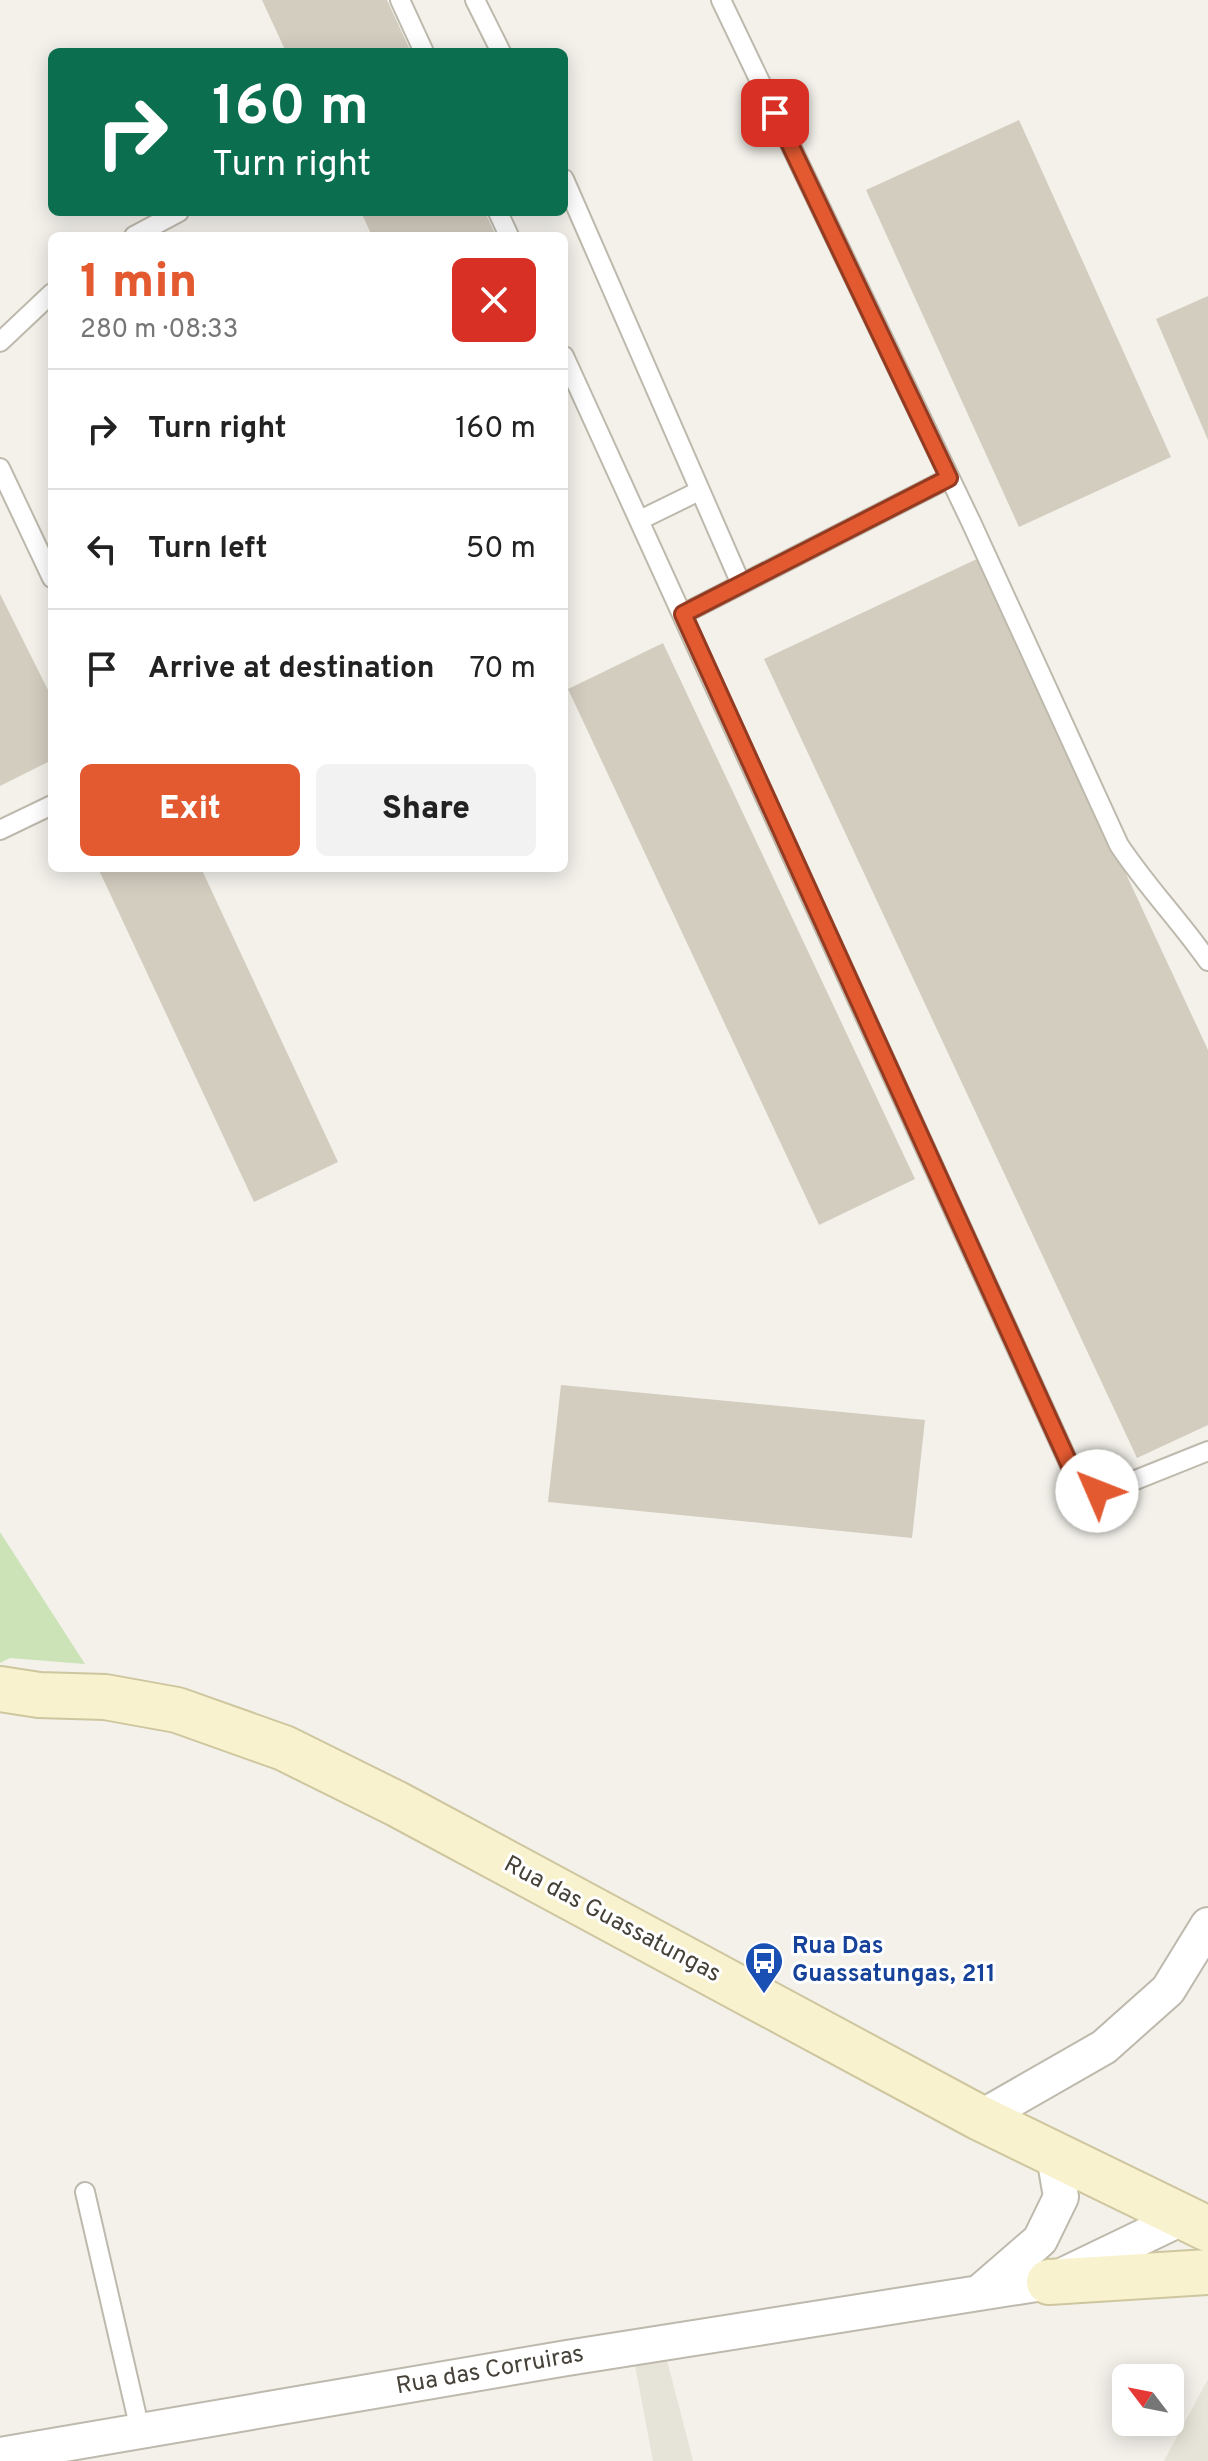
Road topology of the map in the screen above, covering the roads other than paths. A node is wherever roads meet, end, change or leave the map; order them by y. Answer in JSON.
{"nodes":[{"id":1,"x":400,"y":0,"type":"edge"},
{"id":2,"x":475,"y":0,"type":"edge"},
{"id":3,"x":721,"y":0,"type":"edge"},
{"id":4,"x":422,"y":48,"type":"edge"},
{"id":5,"x":499,"y":48,"type":"edge"},
{"id":6,"x":568,"y":188,"type":"edge"},
{"id":7,"x":172,"y":216,"type":"edge"},
{"id":8,"x":142,"y":232,"type":"edge"},
{"id":9,"x":48,"y":297,"type":"edge"},
{"id":10,"x":0,"y":342,"type":"edge"},
{"id":11,"x":568,"y":365,"type":"edge"},
{"id":12,"x":0,"y":468,"type":"edge"},
{"id":13,"x":949,"y":478,"type":"junction"},
{"id":14,"x":699,"y":491,"type":"junction"},
{"id":15,"x":640,"y":520,"type":"junction"},
{"id":16,"x":48,"y":570,"type":"edge"},
{"id":17,"x":741,"y":584,"type":"junction"},
{"id":18,"x":683,"y":614,"type":"junction"},
{"id":19,"x":48,"y":807,"type":"edge"},
{"id":20,"x":0,"y":830,"type":"edge"},
{"id":21,"x":1208,"y":961,"type":"edge"},
{"id":22,"x":1208,"y":1451,"type":"edge"},
{"id":23,"x":13,"y":1696,"type":"edge"},
{"id":24,"x":1208,"y":1925,"type":"edge"},
{"id":25,"x":980,"y":2118,"type":"junction"},
{"id":26,"x":1054,"y":2156,"type":"junction"},
{"id":27,"x":85,"y":2192,"type":"dead end"},
{"id":28,"x":1196,"y":2223,"type":"edge"},
{"id":29,"x":1208,"y":2272,"type":"edge"},
{"id":30,"x":1049,"y":2282,"type":"junction"},
{"id":31,"x":981,"y":2291,"type":"junction"},
{"id":32,"x":140,"y":2430,"type":"junction"},
{"id":33,"x":0,"y":2455,"type":"edge"}],
"edges":[{"from":1,"to":4,"type":"lane"},
{"from":2,"to":5,"type":"lane"},
{"from":3,"to":13,"type":"lane"},
{"from":6,"to":14,"type":"lane"},
{"from":7,"to":8,"type":"lane"},
{"from":9,"to":10,"type":"lane"},
{"from":11,"to":15,"type":"lane"},
{"from":12,"to":16,"type":"lane"},
{"from":13,"to":17,"type":"lane"},
{"from":13,"to":21,"type":"lane"},
{"from":14,"to":15,"type":"lane"},
{"from":14,"to":17,"type":"lane"},
{"from":15,"to":18,"type":"lane"},
{"from":17,"to":18,"type":"lane"},
{"from":18,"to":22,"type":"lane"},
{"from":19,"to":20,"type":"lane"},
{"from":23,"to":25,"type":"street","name":"Rua das Guassatungas"},
{"from":24,"to":25,"type":"street"},
{"from":25,"to":26,"type":"street","name":"Rua das Guassatungas"},
{"from":26,"to":28,"type":"street","name":"Rua das Guassatungas"},
{"from":26,"to":31,"type":"street"},
{"from":27,"to":32,"type":"lane"},
{"from":28,"to":30,"type":"street","name":"Rua das Corruiras"},
{"from":29,"to":30,"type":"street"},
{"from":30,"to":31,"type":"street","name":"Rua das Corruiras"},
{"from":31,"to":32,"type":"street","name":"Rua das Corruiras"},
{"from":32,"to":33,"type":"street","name":"Rua das Corruiras"}]}
